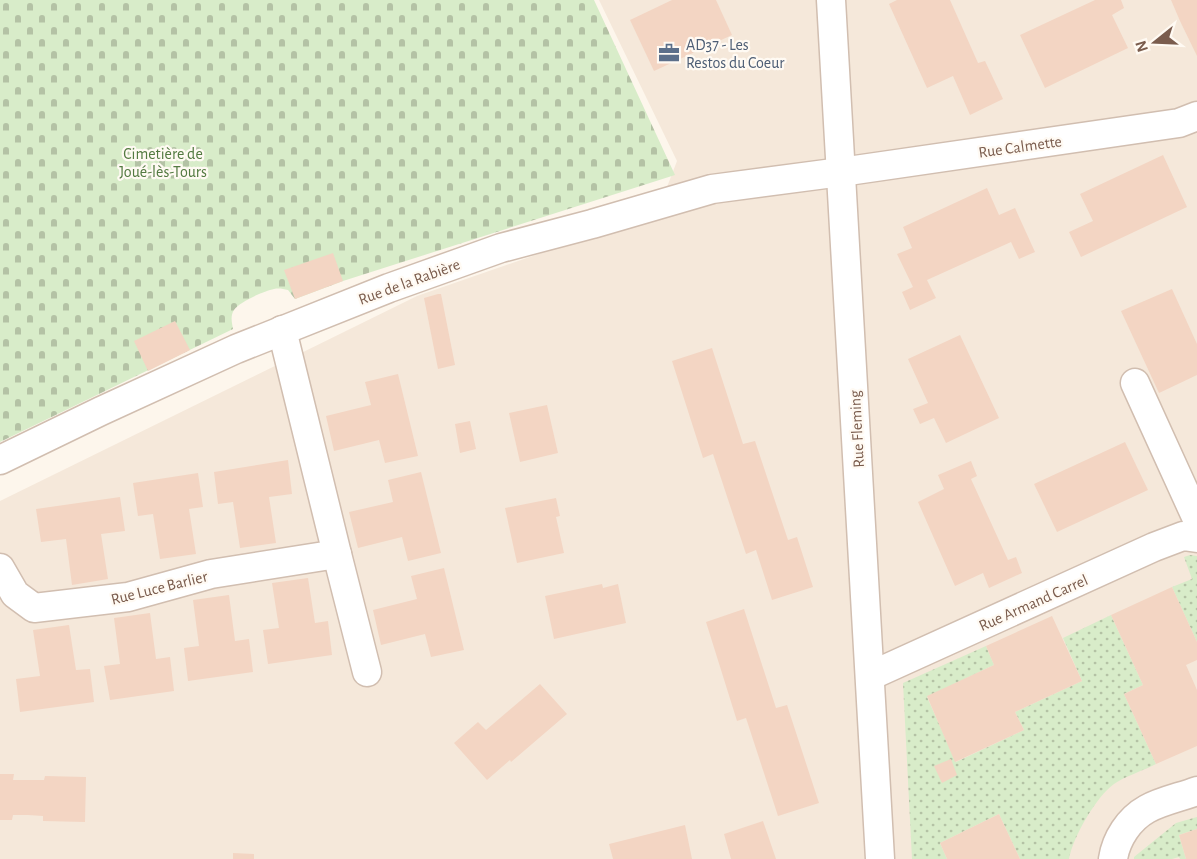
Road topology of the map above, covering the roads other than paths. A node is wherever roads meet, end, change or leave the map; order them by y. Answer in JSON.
{"nodes":[{"id":1,"x":831,"y":0,"type":"edge"},
{"id":2,"x":1197,"y":116,"type":"edge"},
{"id":3,"x":841,"y":172,"type":"junction"},
{"id":4,"x":282,"y":330,"type":"junction"},
{"id":5,"x":1135,"y":383,"type":"dead end"},
{"id":6,"x":0,"y":460,"type":"edge"},
{"id":7,"x":1197,"y":519,"type":"edge"},
{"id":8,"x":1197,"y":538,"type":"edge"},
{"id":9,"x":337,"y":554,"type":"junction"},
{"id":10,"x":0,"y":568,"type":"edge"},
{"id":11,"x":367,"y":672,"type":"dead end"},
{"id":12,"x":870,"y":676,"type":"junction"},
{"id":13,"x":1197,"y":791,"type":"edge"},
{"id":14,"x":880,"y":859,"type":"edge"},
{"id":15,"x":1113,"y":859,"type":"edge"}],
"edges":[{"from":1,"to":3,"type":"street","name":"Rue Fleming"},
{"from":2,"to":3,"type":"street","name":"Rue Calmette"},
{"from":3,"to":4,"type":"street","name":"Rue de la Rabière"},
{"from":3,"to":12,"type":"street","name":"Rue Fleming"},
{"from":4,"to":6,"type":"street","name":"Rue de la Rabière"},
{"from":4,"to":9,"type":"street"},
{"from":5,"to":7,"type":"street"},
{"from":8,"to":12,"type":"street","name":"Rue Armand Carrel"},
{"from":9,"to":10,"type":"street","name":"Rue Luce Barlier"},
{"from":9,"to":11,"type":"street"},
{"from":12,"to":14,"type":"street","name":"Rue Fleming"},
{"from":13,"to":15,"type":"street"}]}
